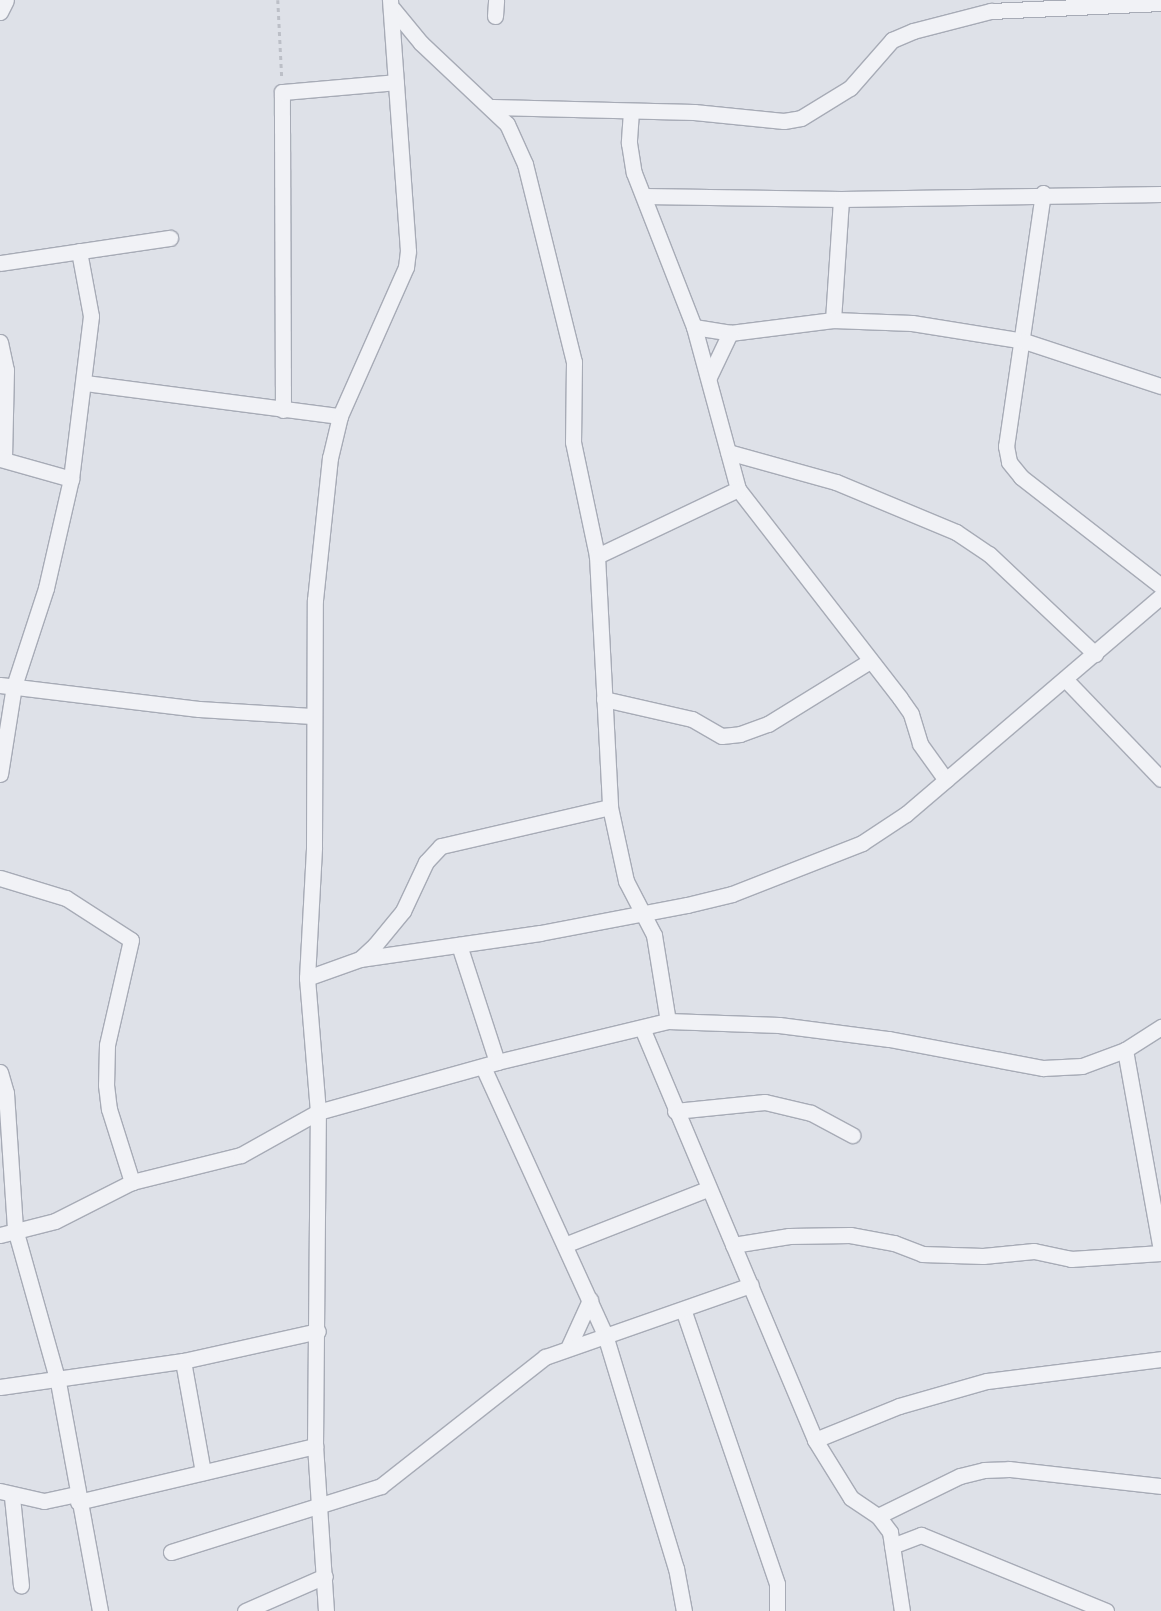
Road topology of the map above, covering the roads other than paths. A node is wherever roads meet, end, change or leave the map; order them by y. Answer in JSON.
{"nodes":[{"id":1,"x":6,"y":0,"type":"edge"},
{"id":2,"x":496,"y":0,"type":"edge"},
{"id":3,"x":1161,"y":3,"type":"edge"},
{"id":4,"x":391,"y":4,"type":"edge"},
{"id":5,"x":0,"y":12,"type":"edge"},
{"id":6,"x":495,"y":16,"type":"dead end"},
{"id":7,"x":396,"y":82,"type":"junction"},
{"id":8,"x":493,"y":107,"type":"junction"},
{"id":9,"x":631,"y":111,"type":"junction"},
{"id":10,"x":1043,"y":193,"type":"junction"},
{"id":11,"x":1161,"y":194,"type":"edge"},
{"id":12,"x":644,"y":196,"type":"junction"},
{"id":13,"x":841,"y":199,"type":"junction"},
{"id":14,"x":170,"y":238,"type":"dead end"},
{"id":15,"x":79,"y":251,"type":"junction"},
{"id":16,"x":0,"y":262,"type":"edge"},
{"id":17,"x":833,"y":320,"type":"junction"},
{"id":18,"x":694,"y":327,"type":"junction"},
{"id":19,"x":730,"y":333,"type":"junction"},
{"id":20,"x":1024,"y":341,"type":"junction"},
{"id":21,"x":0,"y":342,"type":"edge"},
{"id":22,"x":709,"y":377,"type":"junction"},
{"id":23,"x":85,"y":383,"type":"junction"},
{"id":24,"x":1161,"y":386,"type":"edge"},
{"id":25,"x":282,"y":410,"type":"junction"},
{"id":26,"x":340,"y":416,"type":"junction"},
{"id":27,"x":728,"y":452,"type":"junction"},
{"id":28,"x":2,"y":459,"type":"edge"},
{"id":29,"x":71,"y":479,"type":"junction"},
{"id":30,"x":738,"y":488,"type":"junction"},
{"id":31,"x":597,"y":556,"type":"junction"},
{"id":32,"x":1161,"y":586,"type":"edge"},
{"id":33,"x":1161,"y":596,"type":"edge"},
{"id":34,"x":1095,"y":654,"type":"junction"},
{"id":35,"x":870,"y":661,"type":"junction"},
{"id":36,"x":1066,"y":680,"type":"junction"},
{"id":37,"x":7,"y":685,"type":"edge"},
{"id":38,"x":604,"y":699,"type":"junction"},
{"id":39,"x":312,"y":716,"type":"junction"},
{"id":40,"x":0,"y":774,"type":"edge"},
{"id":41,"x":1161,"y":779,"type":"edge"},
{"id":42,"x":946,"y":780,"type":"junction"},
{"id":43,"x":610,"y":807,"type":"junction"},
{"id":44,"x":0,"y":878,"type":"edge"},
{"id":45,"x":643,"y":910,"type":"junction"},
{"id":46,"x":459,"y":945,"type":"junction"},
{"id":47,"x":360,"y":959,"type":"junction"},
{"id":48,"x":307,"y":978,"type":"junction"},
{"id":49,"x":668,"y":1021,"type":"junction"},
{"id":50,"x":1161,"y":1027,"type":"edge"},
{"id":51,"x":642,"y":1028,"type":"junction"},
{"id":52,"x":1126,"y":1050,"type":"junction"},
{"id":53,"x":490,"y":1064,"type":"junction"},
{"id":54,"x":0,"y":1072,"type":"edge"},
{"id":55,"x":675,"y":1111,"type":"junction"},
{"id":56,"x":318,"y":1112,"type":"junction"},
{"id":57,"x":852,"y":1135,"type":"dead end"},
{"id":58,"x":1155,"y":1171,"type":"edge"},
{"id":59,"x":132,"y":1182,"type":"junction"},
{"id":60,"x":707,"y":1189,"type":"junction"},
{"id":61,"x":1158,"y":1200,"type":"edge"},
{"id":62,"x":15,"y":1229,"type":"junction"},
{"id":63,"x":0,"y":1235,"type":"edge"},
{"id":64,"x":567,"y":1244,"type":"junction"},
{"id":65,"x":732,"y":1245,"type":"junction"},
{"id":66,"x":1161,"y":1252,"type":"edge"},
{"id":67,"x":751,"y":1286,"type":"junction"},
{"id":68,"x":590,"y":1300,"type":"junction"},
{"id":69,"x":684,"y":1312,"type":"junction"},
{"id":70,"x":318,"y":1331,"type":"junction"},
{"id":71,"x":605,"y":1335,"type":"junction"},
{"id":72,"x":570,"y":1346,"type":"junction"},
{"id":73,"x":1161,"y":1359,"type":"edge"},
{"id":74,"x":183,"y":1361,"type":"junction"},
{"id":75,"x":58,"y":1382,"type":"junction"},
{"id":76,"x":0,"y":1387,"type":"edge"},
{"id":77,"x":815,"y":1440,"type":"junction"},
{"id":78,"x":315,"y":1446,"type":"junction"},
{"id":79,"x":203,"y":1472,"type":"junction"},
{"id":80,"x":1161,"y":1486,"type":"edge"},
{"id":81,"x":6,"y":1494,"type":"edge"},
{"id":82,"x":77,"y":1498,"type":"junction"},
{"id":83,"x":319,"y":1503,"type":"junction"},
{"id":84,"x":878,"y":1516,"type":"junction"},
{"id":85,"x":892,"y":1546,"type":"junction"},
{"id":86,"x":171,"y":1552,"type":"dead end"},
{"id":87,"x":325,"y":1576,"type":"junction"},
{"id":88,"x":22,"y":1586,"type":"dead end"},
{"id":89,"x":100,"y":1611,"type":"edge"},
{"id":90,"x":246,"y":1611,"type":"edge"},
{"id":91,"x":326,"y":1611,"type":"edge"},
{"id":92,"x":684,"y":1611,"type":"edge"},
{"id":93,"x":777,"y":1611,"type":"edge"},
{"id":94,"x":902,"y":1611,"type":"edge"},
{"id":95,"x":1106,"y":1611,"type":"edge"}],
"edges":[{"from":1,"to":5,"type":"street"},
{"from":2,"to":6,"type":"street"},
{"from":3,"to":9,"type":"street"},
{"from":4,"to":7,"type":"street"},
{"from":4,"to":8,"type":"street"},
{"from":7,"to":25,"type":"street"},
{"from":7,"to":26,"type":"street"},
{"from":8,"to":9,"type":"street"},
{"from":8,"to":31,"type":"street"},
{"from":9,"to":12,"type":"street"},
{"from":10,"to":11,"type":"street"},
{"from":10,"to":13,"type":"street"},
{"from":10,"to":20,"type":"street"},
{"from":12,"to":13,"type":"street"},
{"from":12,"to":18,"type":"street"},
{"from":13,"to":17,"type":"street"},
{"from":14,"to":15,"type":"street"},
{"from":15,"to":16,"type":"street"},
{"from":15,"to":23,"type":"street"},
{"from":17,"to":19,"type":"street"},
{"from":17,"to":20,"type":"street"},
{"from":18,"to":19,"type":"street"},
{"from":18,"to":22,"type":"street"},
{"from":19,"to":22,"type":"street"},
{"from":20,"to":24,"type":"street"},
{"from":20,"to":32,"type":"street"},
{"from":21,"to":28,"type":"street"},
{"from":22,"to":27,"type":"street"},
{"from":23,"to":25,"type":"street"},
{"from":23,"to":29,"type":"street"},
{"from":25,"to":26,"type":"street"},
{"from":26,"to":39,"type":"street"},
{"from":27,"to":30,"type":"street"},
{"from":27,"to":34,"type":"street"},
{"from":28,"to":29,"type":"street"},
{"from":29,"to":37,"type":"street"},
{"from":30,"to":31,"type":"street"},
{"from":30,"to":35,"type":"street"},
{"from":31,"to":38,"type":"street"},
{"from":33,"to":34,"type":"street"},
{"from":34,"to":36,"type":"street"},
{"from":35,"to":38,"type":"street"},
{"from":35,"to":42,"type":"street"},
{"from":36,"to":41,"type":"street"},
{"from":36,"to":42,"type":"street"},
{"from":37,"to":39,"type":"street"},
{"from":37,"to":40,"type":"street"},
{"from":38,"to":43,"type":"street"},
{"from":39,"to":48,"type":"street"},
{"from":42,"to":45,"type":"street"},
{"from":43,"to":45,"type":"street"},
{"from":43,"to":47,"type":"street"},
{"from":44,"to":59,"type":"street"},
{"from":45,"to":46,"type":"street"},
{"from":45,"to":49,"type":"street"},
{"from":46,"to":47,"type":"street"},
{"from":46,"to":53,"type":"street"},
{"from":47,"to":48,"type":"street"},
{"from":48,"to":56,"type":"street"},
{"from":49,"to":51,"type":"street"},
{"from":49,"to":52,"type":"street"},
{"from":50,"to":52,"type":"street"},
{"from":51,"to":53,"type":"street"},
{"from":51,"to":55,"type":"street"},
{"from":52,"to":58,"type":"street"},
{"from":53,"to":56,"type":"street"},
{"from":53,"to":64,"type":"street"},
{"from":54,"to":62,"type":"street"},
{"from":55,"to":57,"type":"street"},
{"from":55,"to":60,"type":"street"},
{"from":56,"to":59,"type":"street"},
{"from":56,"to":70,"type":"street"},
{"from":58,"to":61,"type":"street"},
{"from":59,"to":62,"type":"street"},
{"from":60,"to":64,"type":"street"},
{"from":60,"to":65,"type":"street"},
{"from":61,"to":66,"type":"street"},
{"from":62,"to":63,"type":"street"},
{"from":62,"to":75,"type":"street"},
{"from":64,"to":68,"type":"street"},
{"from":65,"to":66,"type":"street"},
{"from":65,"to":67,"type":"street"},
{"from":67,"to":69,"type":"street"},
{"from":67,"to":77,"type":"street"},
{"from":68,"to":71,"type":"street"},
{"from":68,"to":72,"type":"street"},
{"from":69,"to":71,"type":"street"},
{"from":69,"to":93,"type":"street"},
{"from":70,"to":74,"type":"street"},
{"from":70,"to":78,"type":"street"},
{"from":71,"to":72,"type":"street"},
{"from":71,"to":92,"type":"street"},
{"from":72,"to":83,"type":"street"},
{"from":73,"to":77,"type":"street"},
{"from":74,"to":75,"type":"street"},
{"from":74,"to":79,"type":"street"},
{"from":75,"to":76,"type":"street"},
{"from":75,"to":82,"type":"street"},
{"from":77,"to":84,"type":"street"},
{"from":78,"to":79,"type":"street"},
{"from":78,"to":83,"type":"street"},
{"from":79,"to":82,"type":"street"},
{"from":80,"to":84,"type":"street"},
{"from":81,"to":82,"type":"street"},
{"from":81,"to":88,"type":"street"},
{"from":82,"to":89,"type":"street"},
{"from":83,"to":86,"type":"street"},
{"from":83,"to":87,"type":"street"},
{"from":84,"to":85,"type":"street"},
{"from":85,"to":94,"type":"street"},
{"from":85,"to":95,"type":"street"},
{"from":87,"to":90,"type":"street"},
{"from":87,"to":91,"type":"street"}]}
